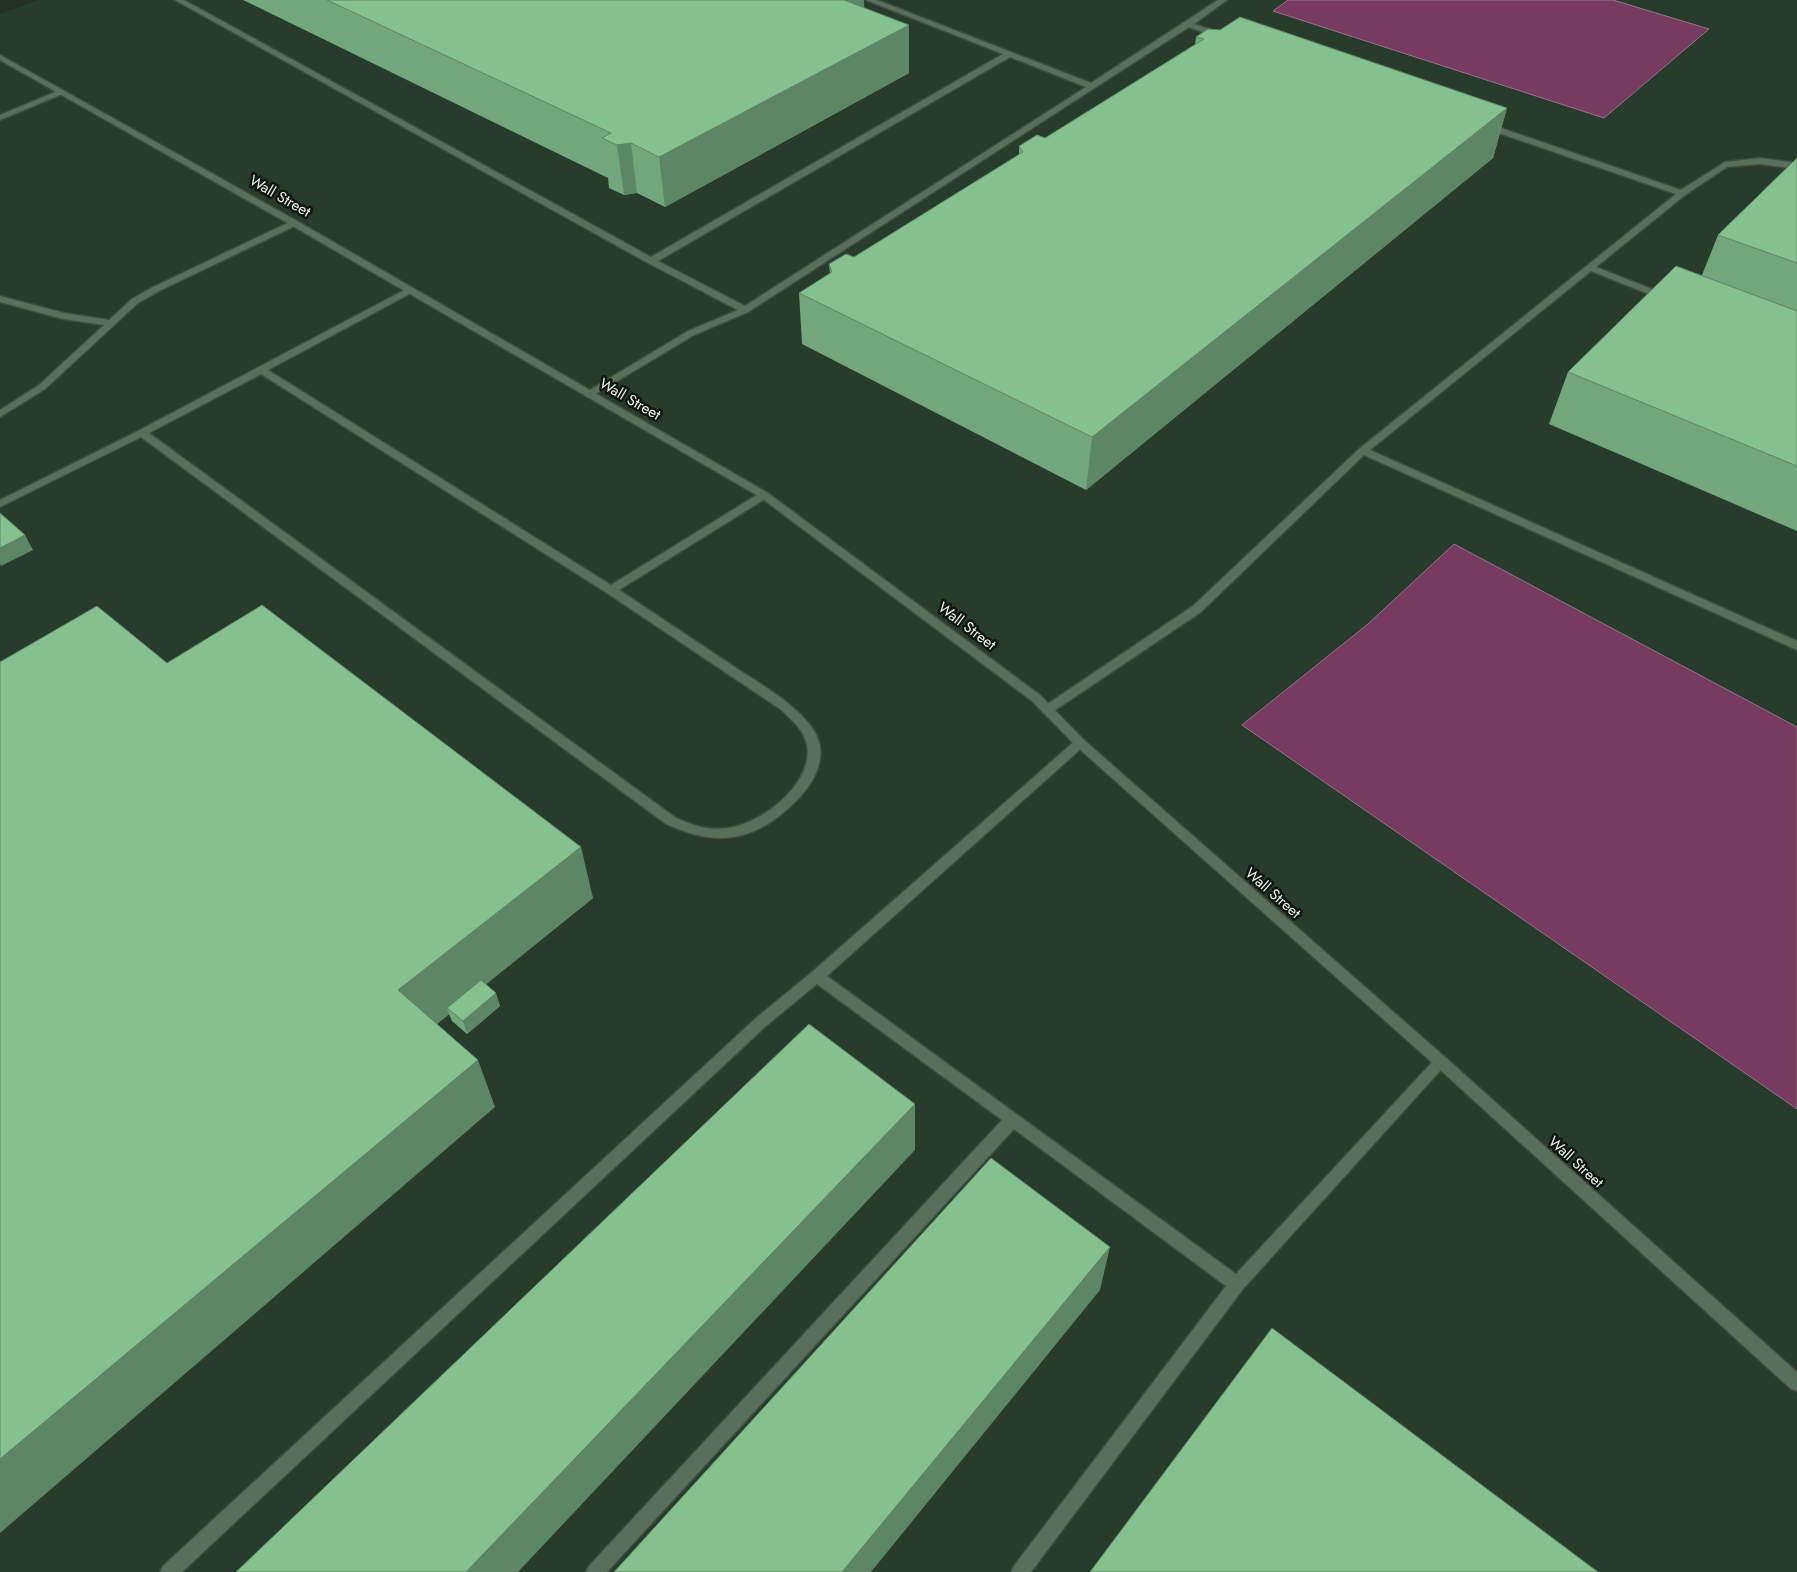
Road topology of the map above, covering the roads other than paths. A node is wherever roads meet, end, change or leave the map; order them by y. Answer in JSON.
{"nodes":[{"id":1,"x":179,"y":0,"type":"edge"},
{"id":2,"x":870,"y":0,"type":"edge"},
{"id":3,"x":1223,"y":0,"type":"edge"},
{"id":4,"x":1188,"y":24,"type":"junction"},
{"id":5,"x":1234,"y":40,"type":"edge"},
{"id":6,"x":1009,"y":54,"type":"junction"},
{"id":7,"x":0,"y":57,"type":"edge"},
{"id":8,"x":1091,"y":86,"type":"junction"},
{"id":9,"x":63,"y":92,"type":"junction"},
{"id":10,"x":0,"y":118,"type":"edge"},
{"id":11,"x":1477,"y":123,"type":"edge"},
{"id":12,"x":1797,"y":166,"type":"edge"},
{"id":13,"x":1682,"y":192,"type":"junction"},
{"id":14,"x":294,"y":223,"type":"junction"},
{"id":15,"x":651,"y":261,"type":"junction"},
{"id":16,"x":1590,"y":268,"type":"junction"},
{"id":17,"x":410,"y":290,"type":"junction"},
{"id":18,"x":0,"y":299,"type":"edge"},
{"id":19,"x":1671,"y":299,"type":"edge"},
{"id":20,"x":745,"y":310,"type":"junction"},
{"id":21,"x":111,"y":323,"type":"junction"},
{"id":22,"x":260,"y":369,"type":"junction"},
{"id":23,"x":589,"y":395,"type":"junction"},
{"id":24,"x":0,"y":414,"type":"edge"},
{"id":25,"x":142,"y":433,"type":"junction"},
{"id":26,"x":1363,"y":451,"type":"junction"},
{"id":27,"x":764,"y":495,"type":"junction"},
{"id":28,"x":0,"y":504,"type":"edge"},
{"id":29,"x":611,"y":590,"type":"junction"},
{"id":30,"x":1797,"y":646,"type":"edge"},
{"id":31,"x":1047,"y":710,"type":"junction"},
{"id":32,"x":1080,"y":743,"type":"junction"},
{"id":33,"x":817,"y":976,"type":"junction"},
{"id":34,"x":1441,"y":1062,"type":"junction"},
{"id":35,"x":1012,"y":1120,"type":"junction"},
{"id":36,"x":1237,"y":1284,"type":"junction"},
{"id":37,"x":1797,"y":1383,"type":"edge"},
{"id":38,"x":169,"y":1572,"type":"edge"},
{"id":39,"x":595,"y":1572,"type":"edge"},
{"id":40,"x":1020,"y":1572,"type":"edge"}],
"edges":[{"from":1,"to":15,"type":"street"},
{"from":2,"to":6,"type":"street"},
{"from":3,"to":4,"type":"street"},
{"from":4,"to":5,"type":"street"},
{"from":4,"to":8,"type":"street"},
{"from":6,"to":8,"type":"street"},
{"from":6,"to":15,"type":"street"},
{"from":7,"to":9,"type":"street","name":"Wall Street"},
{"from":8,"to":20,"type":"street"},
{"from":9,"to":10,"type":"street"},
{"from":9,"to":14,"type":"street","name":"Wall Street"},
{"from":11,"to":13,"type":"street"},
{"from":12,"to":13,"type":"street"},
{"from":13,"to":16,"type":"street"},
{"from":14,"to":17,"type":"street","name":"Wall Street"},
{"from":14,"to":21,"type":"street"},
{"from":15,"to":20,"type":"street"},
{"from":16,"to":19,"type":"street"},
{"from":16,"to":26,"type":"street"},
{"from":17,"to":22,"type":"street"},
{"from":17,"to":23,"type":"street","name":"Wall Street"},
{"from":18,"to":21,"type":"street"},
{"from":20,"to":23,"type":"street"},
{"from":21,"to":24,"type":"street"},
{"from":22,"to":25,"type":"street"},
{"from":22,"to":29,"type":"street"},
{"from":23,"to":27,"type":"street","name":"Wall Street"},
{"from":25,"to":28,"type":"street"},
{"from":25,"to":29,"type":"street"},
{"from":26,"to":30,"type":"street"},
{"from":26,"to":31,"type":"street"},
{"from":27,"to":29,"type":"street"},
{"from":27,"to":31,"type":"street","name":"Wall Street"},
{"from":31,"to":32,"type":"street","name":"Wall Street"},
{"from":32,"to":33,"type":"street"},
{"from":32,"to":34,"type":"street","name":"Wall Street"},
{"from":33,"to":35,"type":"street"},
{"from":33,"to":38,"type":"street"},
{"from":34,"to":36,"type":"street"},
{"from":34,"to":37,"type":"street","name":"Wall Street"},
{"from":35,"to":36,"type":"street"},
{"from":35,"to":39,"type":"street"},
{"from":36,"to":40,"type":"street"}]}
